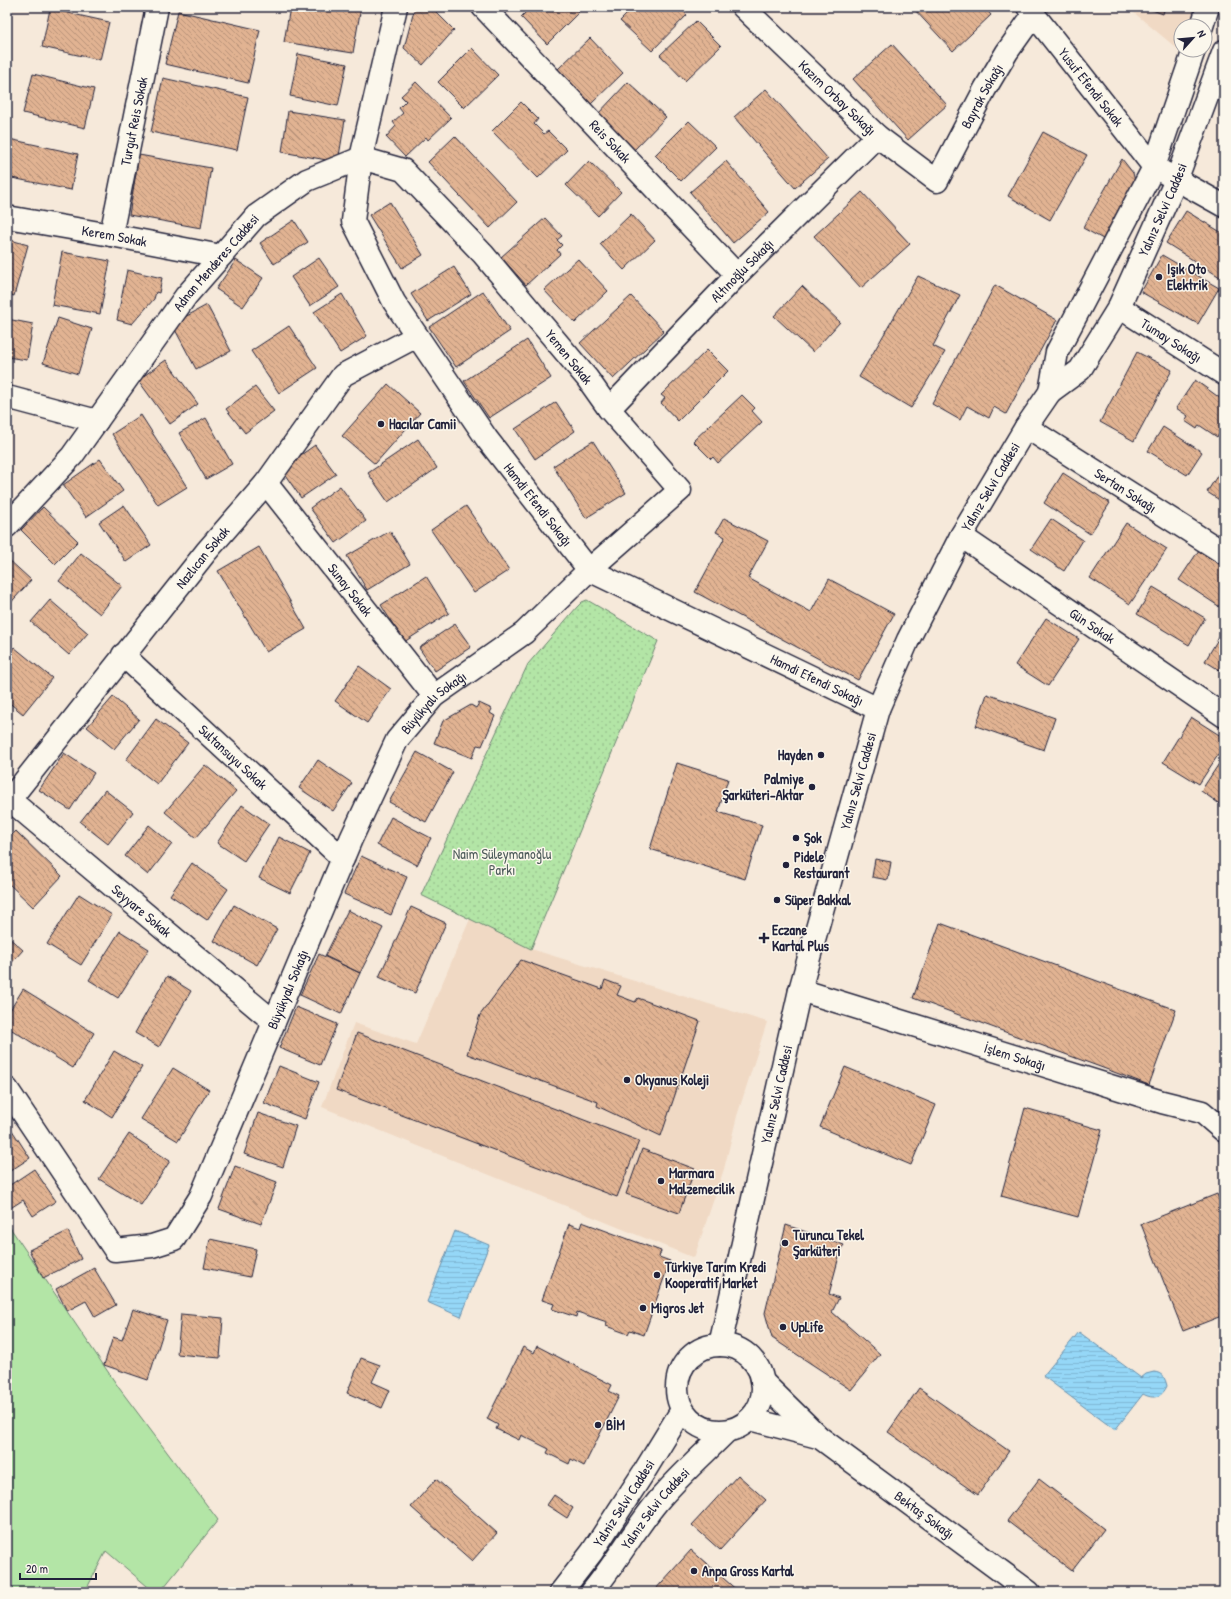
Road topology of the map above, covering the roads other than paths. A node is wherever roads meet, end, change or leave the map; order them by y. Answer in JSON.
{"nodes":[{"id":1,"x":157,"y":7,"type":"edge"},
{"id":2,"x":396,"y":7,"type":"edge"},
{"id":3,"x":483,"y":7,"type":"edge"},
{"id":4,"x":744,"y":7,"type":"edge"},
{"id":5,"x":1208,"y":7,"type":"edge"},
{"id":6,"x":1031,"y":11,"type":"edge"},
{"id":7,"x":1205,"y":18,"type":"edge"},
{"id":8,"x":1224,"y":51,"type":"edge"},
{"id":9,"x":1191,"y":58,"type":"edge"},
{"id":10,"x":877,"y":136,"type":"junction"},
{"id":11,"x":361,"y":158,"type":"junction"},
{"id":12,"x":1154,"y":167,"type":"junction"},
{"id":13,"x":1177,"y":178,"type":"junction"},
{"id":14,"x":937,"y":182,"type":"joint"},
{"id":15,"x":1224,"y":206,"type":"edge"},
{"id":16,"x":7,"y":217,"type":"edge"},
{"id":17,"x":112,"y":235,"type":"junction"},
{"id":18,"x":221,"y":256,"type":"junction"},
{"id":19,"x":737,"y":275,"type":"junction"},
{"id":20,"x":1120,"y":307,"type":"junction"},
{"id":21,"x":417,"y":336,"type":"junction"},
{"id":22,"x":1224,"y":374,"type":"edge"},
{"id":23,"x":1050,"y":392,"type":"junction"},
{"id":24,"x":7,"y":397,"type":"edge"},
{"id":25,"x":609,"y":409,"type":"junction"},
{"id":26,"x":97,"y":421,"type":"junction"},
{"id":27,"x":1026,"y":427,"type":"junction"},
{"id":28,"x":266,"y":483,"type":"junction"},
{"id":29,"x":7,"y":526,"type":"edge"},
{"id":30,"x":961,"y":536,"type":"junction"},
{"id":31,"x":1224,"y":553,"type":"edge"},
{"id":32,"x":589,"y":570,"type":"junction"},
{"id":33,"x":123,"y":655,"type":"junction"},
{"id":34,"x":434,"y":696,"type":"junction"},
{"id":35,"x":878,"y":709,"type":"junction"},
{"id":36,"x":1224,"y":716,"type":"edge"},
{"id":37,"x":8,"y":802,"type":"edge"},
{"id":38,"x":343,"y":859,"type":"junction"},
{"id":39,"x":800,"y":990,"type":"junction"},
{"id":40,"x":274,"y":1022,"type":"junction"},
{"id":41,"x":7,"y":1089,"type":"edge"},
{"id":42,"x":1224,"y":1131,"type":"edge"},
{"id":43,"x":720,"y":1345,"type":"junction"},
{"id":44,"x":762,"y":1381,"type":"junction"},
{"id":45,"x":682,"y":1410,"type":"junction"},
{"id":46,"x":750,"y":1419,"type":"junction"},
{"id":47,"x":727,"y":1431,"type":"junction"},
{"id":48,"x":819,"y":1438,"type":"junction"},
{"id":49,"x":561,"y":1592,"type":"edge"},
{"id":50,"x":592,"y":1592,"type":"edge"},
{"id":51,"x":1029,"y":1592,"type":"edge"}],
"edges":[{"from":1,"to":17,"type":"street","name":"Turgut Reis Sokak"},
{"from":2,"to":11,"type":"street"},
{"from":3,"to":19,"type":"street","name":"Reis Sokak"},
{"from":4,"to":10,"type":"street","name":"Kazım Orbay Sokağı"},
{"from":5,"to":7,"type":"street"},
{"from":6,"to":12,"type":"street","name":"Yusuf Efendi Sokak"},
{"from":6,"to":14,"type":"street","name":"Bayrak Sokağı"},
{"from":8,"to":13,"type":"street","name":"Yalnız Selvi Caddesi"},
{"from":9,"to":12,"type":"street","name":"Yalnız Selvi Caddesi"},
{"from":10,"to":14,"type":"street","name":"Kazım Orbay Sokağı"},
{"from":10,"to":19,"type":"street","name":"Altınoğlu Sokağı"},
{"from":11,"to":18,"type":"street","name":"Adnan Menderes Caddesi"},
{"from":11,"to":21,"type":"street","name":"Hamdi Efendi Sokağı"},
{"from":11,"to":25,"type":"street","name":"Yemen Sokak"},
{"from":12,"to":13,"type":"street"},
{"from":12,"to":23,"type":"street","name":"Yalnız Selvi Caddesi"},
{"from":13,"to":15,"type":"street"},
{"from":13,"to":20,"type":"street","name":"Yalnız Selvi Caddesi"},
{"from":16,"to":17,"type":"street","name":"Kerem Sokak"},
{"from":17,"to":18,"type":"street","name":"Kerem Sokak"},
{"from":18,"to":26,"type":"street","name":"Adnan Menderes Caddesi"},
{"from":19,"to":25,"type":"street","name":"Altınoğlu Sokağı"},
{"from":20,"to":22,"type":"street","name":"Tumay Sokağı"},
{"from":20,"to":23,"type":"street","name":"Yalnız Selvi Caddesi"},
{"from":21,"to":28,"type":"street","name":"Nazlıcan Sokak"},
{"from":21,"to":32,"type":"street","name":"Hamdi Efendi Sokağı"},
{"from":23,"to":27,"type":"street","name":"Yalnız Selvi Caddesi"},
{"from":24,"to":26,"type":"street"},
{"from":25,"to":32,"type":"street","name":"Yemen Sokak"},
{"from":26,"to":29,"type":"street","name":"Adnan Menderes Caddesi"},
{"from":27,"to":30,"type":"street","name":"Yalnız Selvi Caddesi"},
{"from":27,"to":31,"type":"street","name":"Sertan Sokağı"},
{"from":28,"to":33,"type":"street","name":"Nazlıcan Sokak"},
{"from":28,"to":34,"type":"street","name":"Sunay Sokak"},
{"from":30,"to":35,"type":"street","name":"Yalnız Selvi Caddesi"},
{"from":30,"to":36,"type":"street","name":"Gün Sokak"},
{"from":32,"to":34,"type":"street","name":"Büyükyalı Sokağı"},
{"from":32,"to":35,"type":"street","name":"Hamdi Efendi Sokağı"},
{"from":33,"to":37,"type":"street","name":"Nazlıcan Sokak"},
{"from":33,"to":38,"type":"street","name":"Sultansuyu Sokak"},
{"from":34,"to":38,"type":"street","name":"Büyükyalı Sokağı"},
{"from":35,"to":39,"type":"street","name":"Yalnız Selvi Caddesi"},
{"from":37,"to":40,"type":"street","name":"Seyyare Sokak"},
{"from":38,"to":40,"type":"street","name":"Büyükyalı Sokağı"},
{"from":39,"to":42,"type":"street","name":"İşlem Sokağı"},
{"from":39,"to":43,"type":"street","name":"Yalnız Selvi Caddesi"},
{"from":40,"to":41,"type":"street","name":"Büyükyalı Sokağı"},
{"from":43,"to":44,"type":"street","name":"Yalnız Selvi Caddesi"},
{"from":43,"to":45,"type":"street","name":"Yalnız Selvi Caddesi"},
{"from":44,"to":46,"type":"street","name":"Yalnız Selvi Caddesi"},
{"from":44,"to":48,"type":"street"},
{"from":45,"to":47,"type":"street","name":"Yalnız Selvi Caddesi"},
{"from":45,"to":49,"type":"street","name":"Yalniz Selvi Caddesi"},
{"from":46,"to":47,"type":"street","name":"Yalnız Selvi Caddesi"},
{"from":46,"to":48,"type":"street"},
{"from":47,"to":50,"type":"street","name":"Yalnız Selvi Caddesi"},
{"from":48,"to":51,"type":"street","name":"Bektaş Sokağı"}]}
